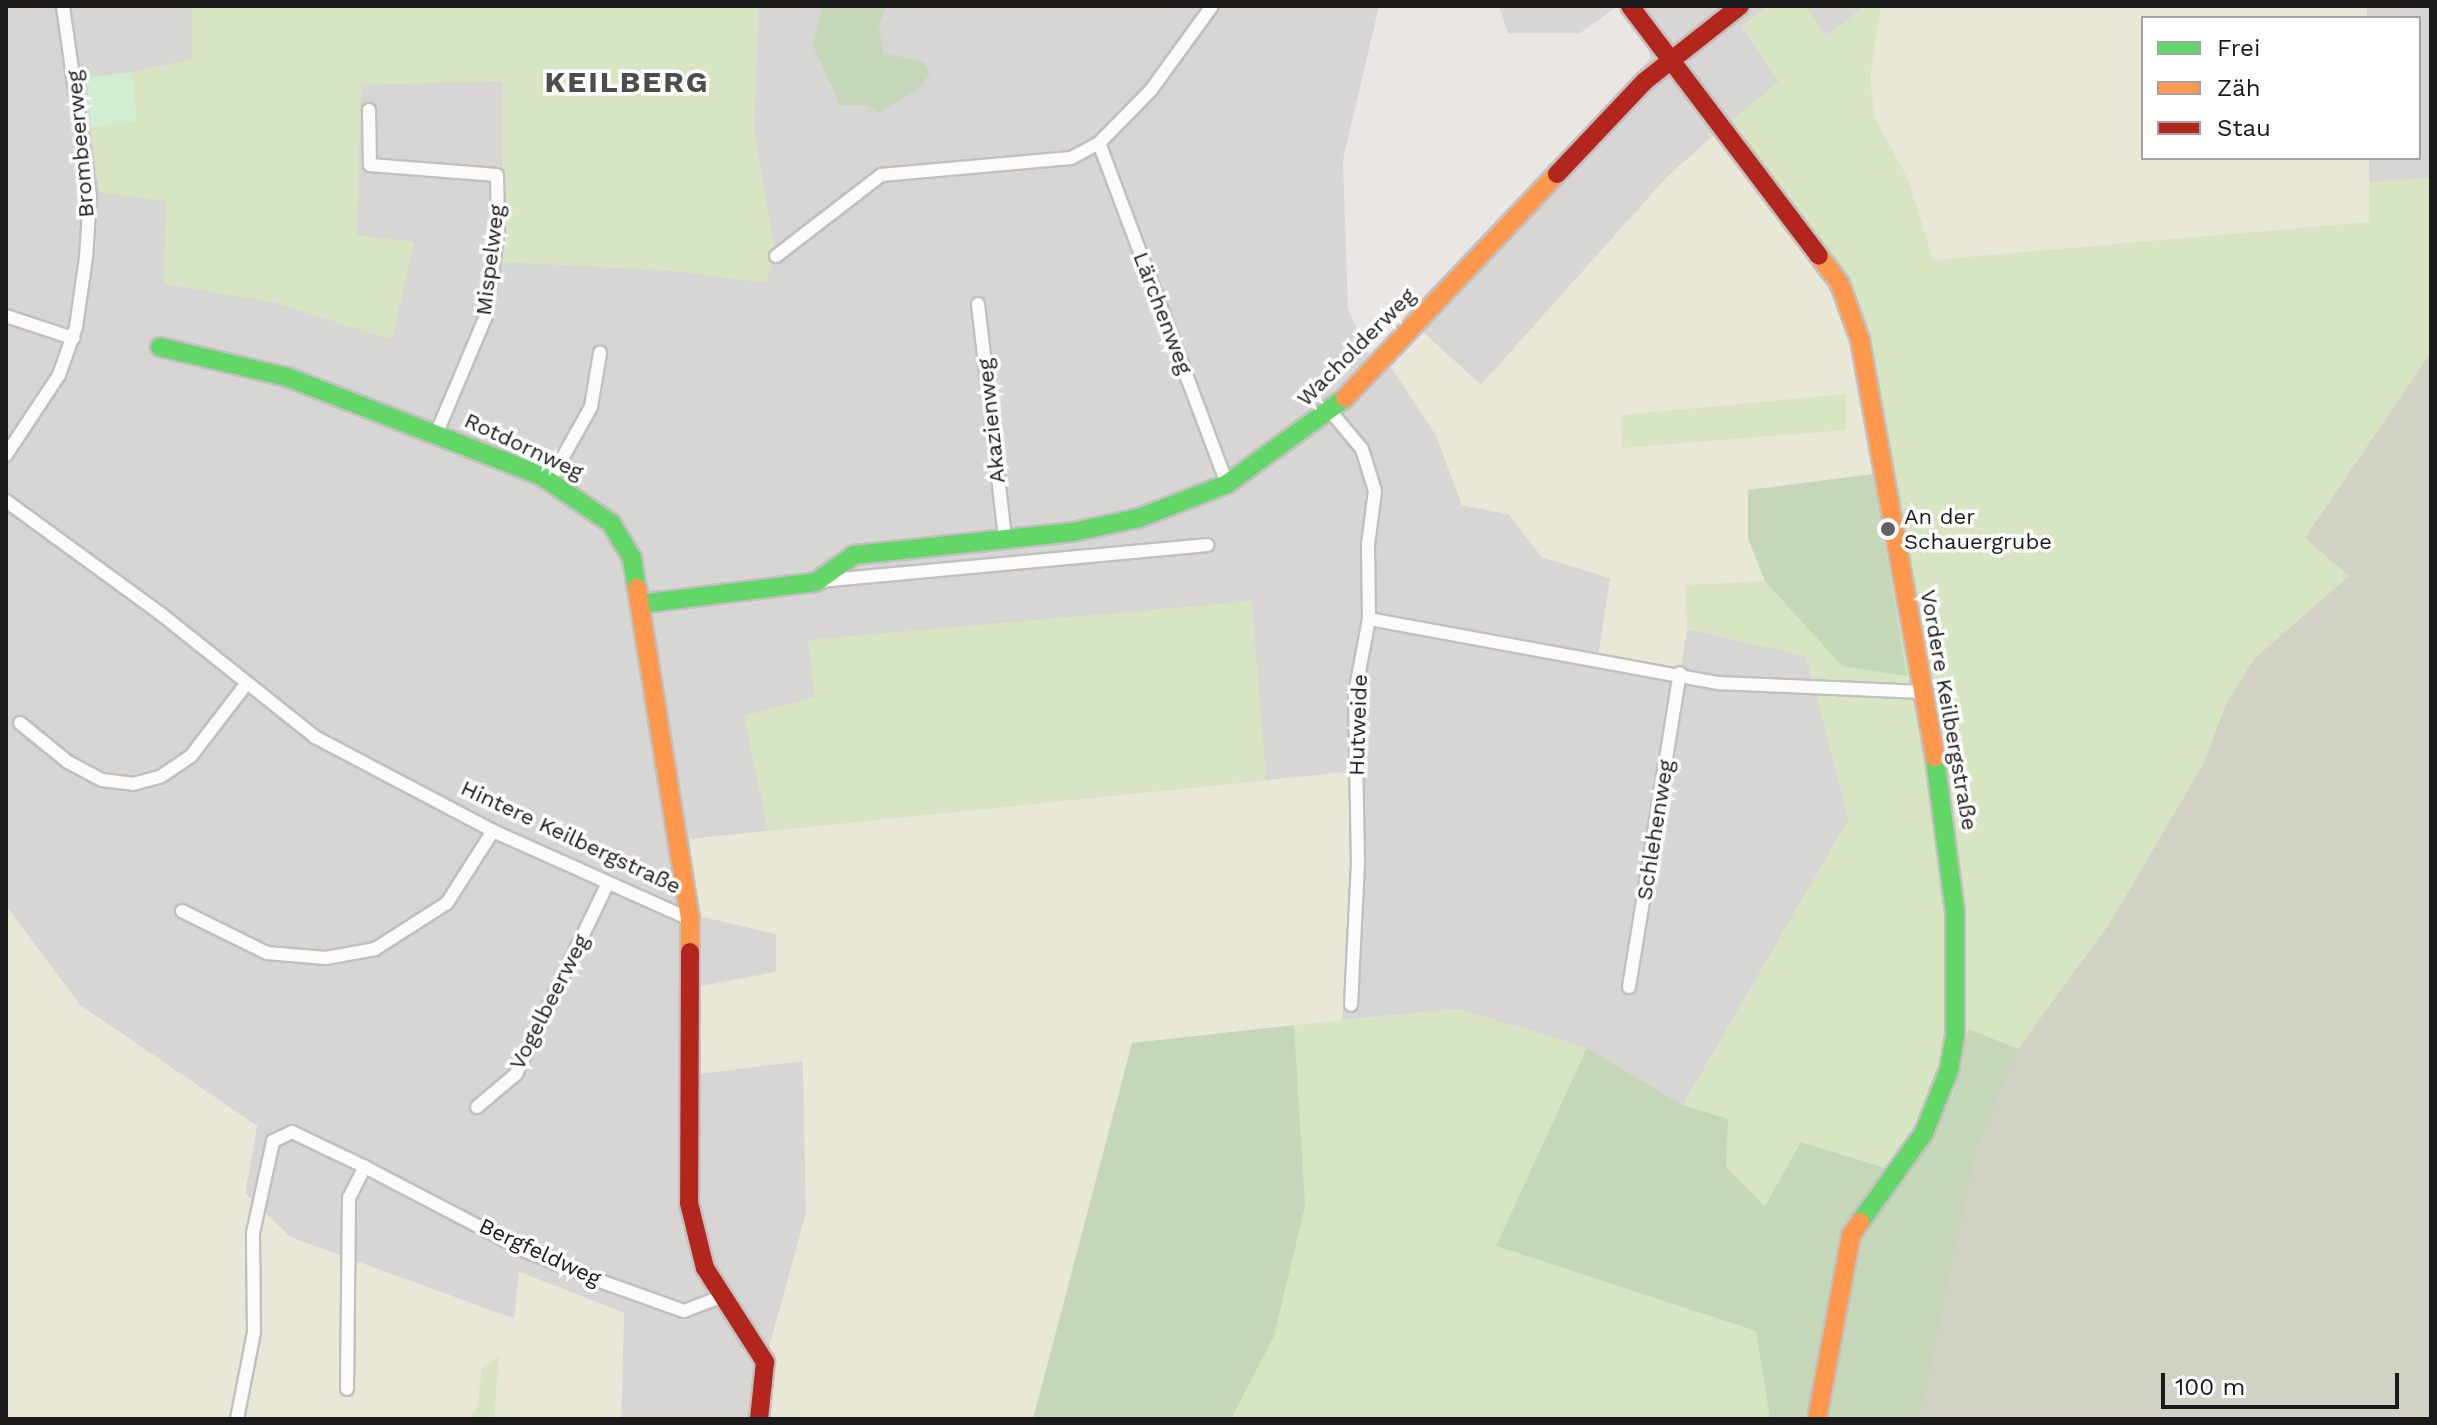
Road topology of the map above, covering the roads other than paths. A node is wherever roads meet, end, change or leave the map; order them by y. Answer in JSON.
{"nodes":[{"id":1,"x":63,"y":6,"type":"edge"},
{"id":2,"x":1212,"y":6,"type":"edge"},
{"id":3,"x":1630,"y":6,"type":"edge"},
{"id":4,"x":1740,"y":6,"type":"edge"},
{"id":5,"x":1670,"y":59,"type":"junction"},
{"id":6,"x":369,"y":110,"type":"dead end"},
{"id":7,"x":1099,"y":143,"type":"junction"},
{"id":8,"x":776,"y":256,"type":"dead end"},
{"id":9,"x":978,"y":304,"type":"dead end"},
{"id":10,"x":6,"y":316,"type":"edge"},
{"id":11,"x":73,"y":338,"type":"junction"},
{"id":12,"x":160,"y":347,"type":"dead end"},
{"id":13,"x":600,"y":353,"type":"dead end"},
{"id":14,"x":1331,"y":412,"type":"junction"},
{"id":15,"x":437,"y":432,"type":"junction"},
{"id":16,"x":6,"y":455,"type":"edge"},
{"id":17,"x":550,"y":480,"type":"junction"},
{"id":18,"x":1227,"y":484,"type":"junction"},
{"id":19,"x":6,"y":501,"type":"edge"},
{"id":20,"x":1005,"y":539,"type":"junction"},
{"id":21,"x":1207,"y":545,"type":"dead end"},
{"id":22,"x":816,"y":582,"type":"junction"},
{"id":23,"x":640,"y":604,"type":"junction"},
{"id":24,"x":1369,"y":619,"type":"junction"},
{"id":25,"x":1680,"y":673,"type":"junction"},
{"id":26,"x":247,"y":683,"type":"junction"},
{"id":27,"x":1923,"y":692,"type":"junction"},
{"id":28,"x":20,"y":723,"type":"dead end"},
{"id":29,"x":493,"y":831,"type":"junction"},
{"id":30,"x":607,"y":885,"type":"junction"},
{"id":31,"x":182,"y":911,"type":"dead end"},
{"id":32,"x":690,"y":919,"type":"junction"},
{"id":33,"x":1629,"y":987,"type":"dead end"},
{"id":34,"x":1351,"y":1005,"type":"dead end"},
{"id":35,"x":477,"y":1107,"type":"dead end"},
{"id":36,"x":365,"y":1167,"type":"junction"},
{"id":37,"x":721,"y":1297,"type":"junction"},
{"id":38,"x":347,"y":1389,"type":"dead end"},
{"id":39,"x":237,"y":1419,"type":"edge"},
{"id":40,"x":759,"y":1419,"type":"edge"},
{"id":41,"x":1817,"y":1419,"type":"edge"}],
"edges":[{"from":1,"to":11,"type":"street","name":"Brombeerweg"},
{"from":2,"to":7,"type":"street"},
{"from":3,"to":5,"type":"street","name":"Vordere Keilbergstraße"},
{"from":4,"to":5,"type":"street","name":"Wacholderweg"},
{"from":5,"to":14,"type":"street","name":"Wacholderweg"},
{"from":5,"to":27,"type":"street","name":"Vordere Keilbergstraße"},
{"from":6,"to":15,"type":"street","name":"Mispelweg"},
{"from":7,"to":8,"type":"street"},
{"from":7,"to":18,"type":"street","name":"Lärchenweg"},
{"from":9,"to":20,"type":"street","name":"Akazienweg"},
{"from":10,"to":11,"type":"street"},
{"from":11,"to":16,"type":"street","name":"Brombeerweg"},
{"from":12,"to":15,"type":"street","name":"Rotdornweg"},
{"from":13,"to":17,"type":"street"},
{"from":14,"to":18,"type":"street","name":"Wacholderweg"},
{"from":14,"to":24,"type":"street","name":"Hutweide"},
{"from":15,"to":17,"type":"street","name":"Rotdornweg"},
{"from":17,"to":23,"type":"street","name":"Rotdornweg"},
{"from":18,"to":20,"type":"street","name":"Wacholderweg"},
{"from":19,"to":26,"type":"street","name":"Hintere Keilbergstraße"},
{"from":20,"to":22,"type":"street","name":"Wacholderweg"},
{"from":21,"to":22,"type":"street","name":"Wacholderweg"},
{"from":22,"to":23,"type":"street","name":"Wacholderweg"},
{"from":23,"to":32,"type":"street","name":"Rotdornweg"},
{"from":24,"to":25,"type":"street"},
{"from":24,"to":34,"type":"street","name":"Hutweide"},
{"from":25,"to":27,"type":"street"},
{"from":25,"to":33,"type":"street","name":"Schlehenweg"},
{"from":26,"to":28,"type":"street"},
{"from":26,"to":29,"type":"street","name":"Hintere Keilbergstraße"},
{"from":27,"to":41,"type":"street","name":"Vordere Keilbergstraße"},
{"from":29,"to":30,"type":"street","name":"Hintere Keilbergstraße"},
{"from":29,"to":31,"type":"street"},
{"from":30,"to":32,"type":"street","name":"Hintere Keilbergstraße"},
{"from":30,"to":35,"type":"street","name":"Vogelbeerweg"},
{"from":32,"to":37,"type":"street","name":"Hintere Keilbergstraße"},
{"from":36,"to":37,"type":"street","name":"Bergfeldweg"},
{"from":36,"to":38,"type":"street"},
{"from":36,"to":39,"type":"street","name":"Bergfeldweg"},
{"from":37,"to":40,"type":"street","name":"Hintere Keilbergstraße"}]}
